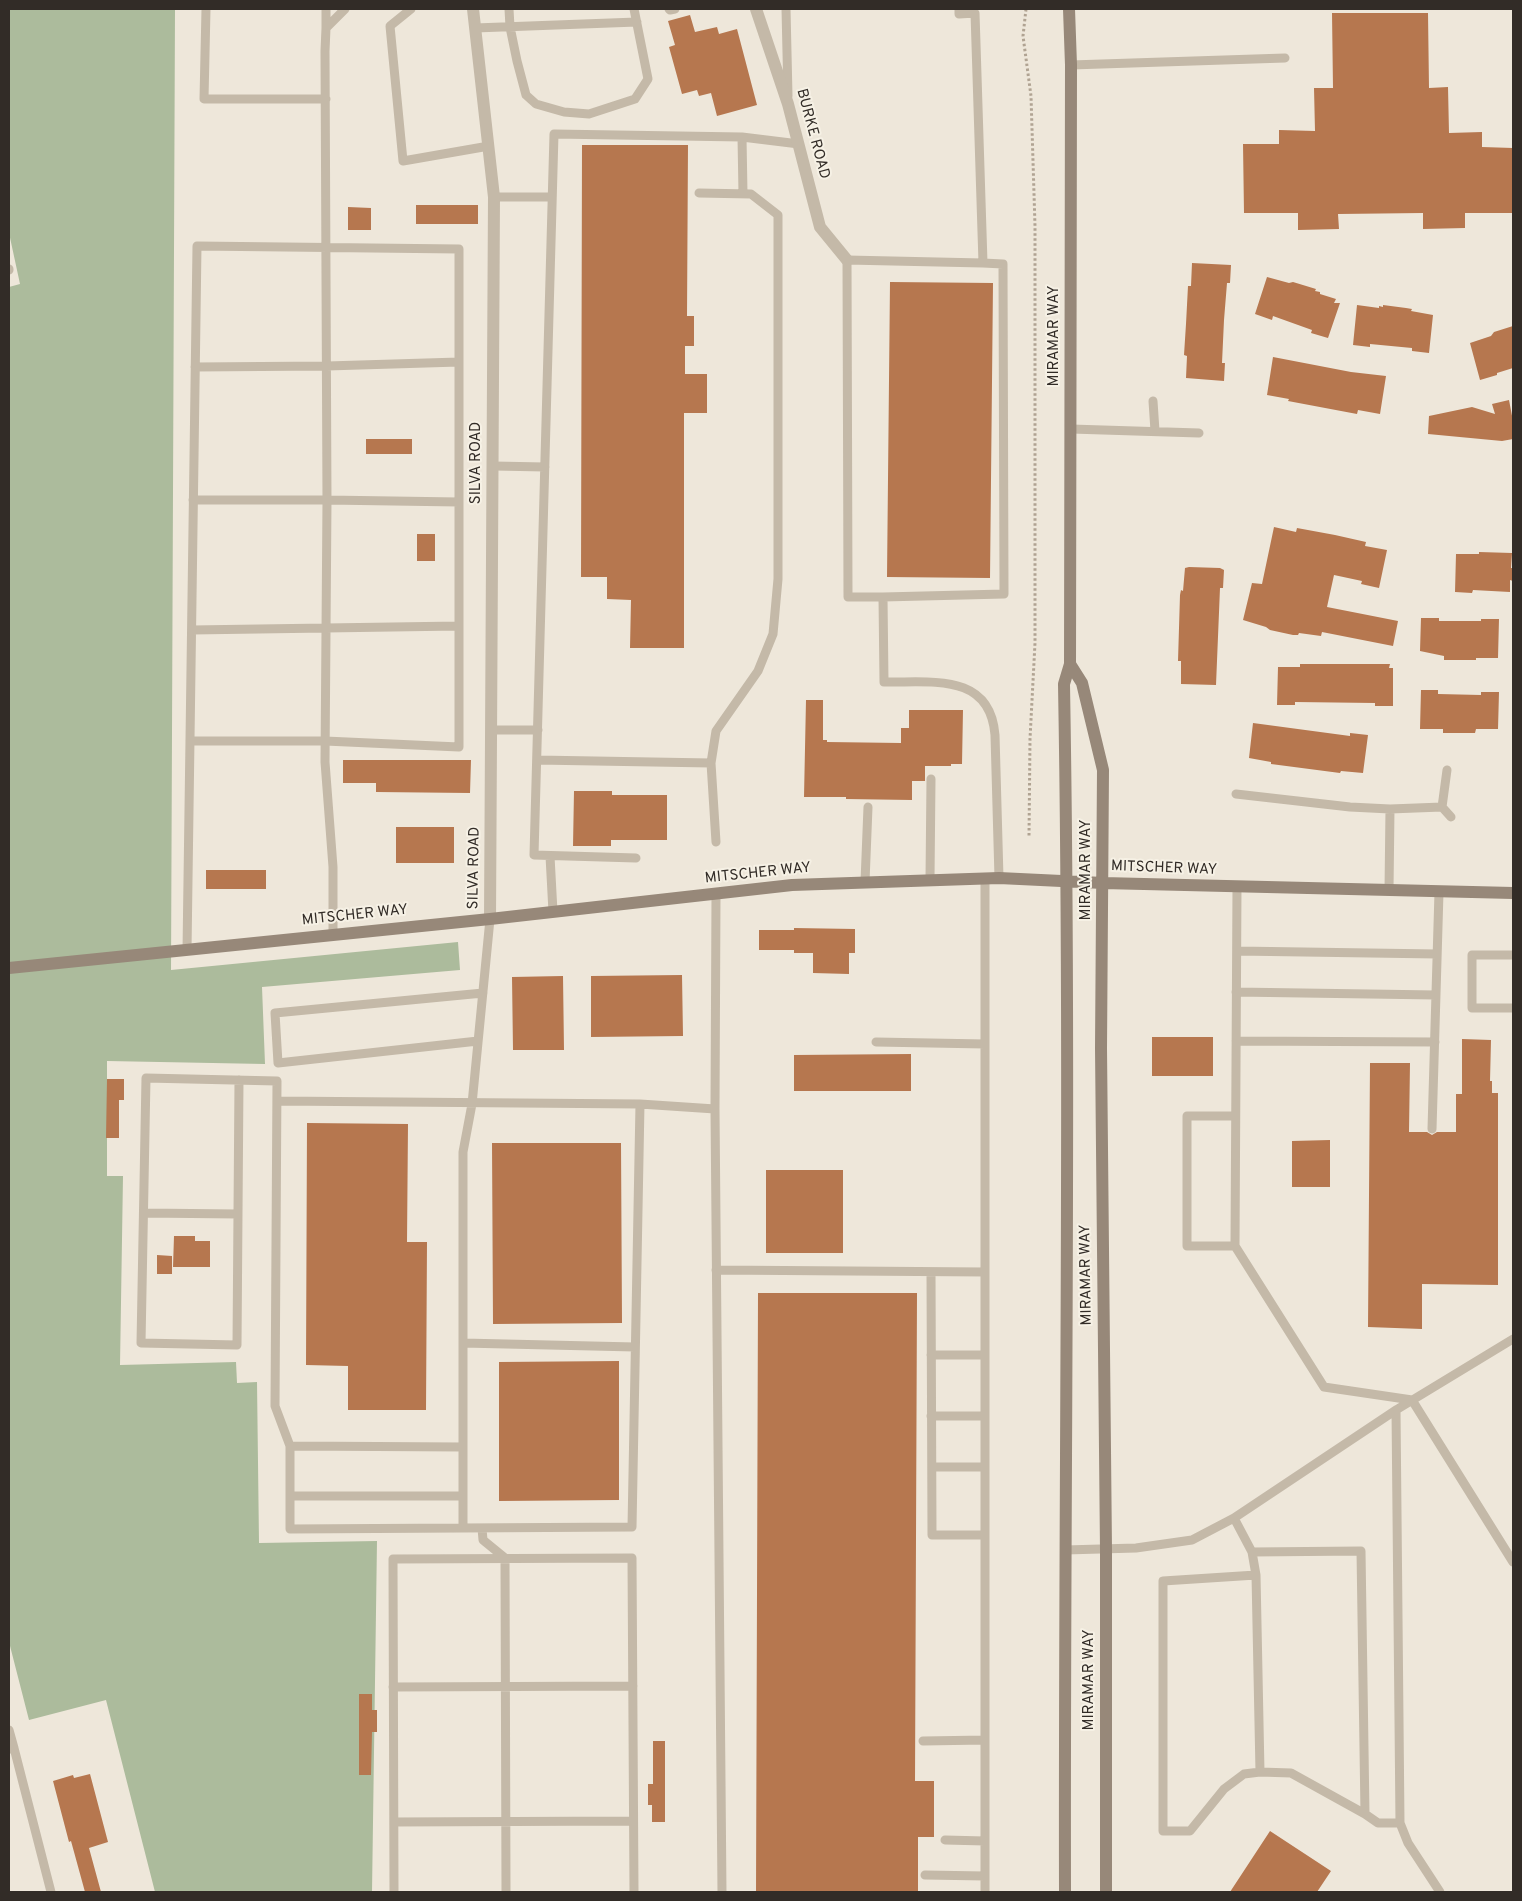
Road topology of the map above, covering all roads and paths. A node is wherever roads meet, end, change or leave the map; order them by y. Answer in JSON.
{"nodes":[{"id":1,"x":206,"y":9,"type":"edge"},
{"id":2,"x":326,"y":9,"type":"edge"},
{"id":3,"x":345,"y":9,"type":"edge"},
{"id":4,"x":411,"y":9,"type":"edge"},
{"id":5,"x":473,"y":9,"type":"edge"},
{"id":6,"x":509,"y":9,"type":"edge"},
{"id":7,"x":634,"y":9,"type":"edge"},
{"id":8,"x":669,"y":9,"type":"edge"},
{"id":9,"x":675,"y":9,"type":"edge"},
{"id":10,"x":756,"y":9,"type":"edge"},
{"id":11,"x":786,"y":9,"type":"edge"},
{"id":12,"x":959,"y":9,"type":"edge"},
{"id":13,"x":1026,"y":9,"type":"edge"},
{"id":14,"x":1070,"y":9,"type":"edge"},
{"id":15,"x":637,"y":22,"type":"junction"},
{"id":16,"x":510,"y":27,"type":"junction"},
{"id":17,"x":326,"y":28,"type":"junction"},
{"id":18,"x":475,"y":28,"type":"junction"},
{"id":19,"x":1285,"y":58,"type":"dead end"},
{"id":20,"x":1071,"y":65,"type":"junction"},
{"id":21,"x":326,"y":99,"type":"junction"},
{"id":22,"x":788,"y":104,"type":"junction"},
{"id":23,"x":742,"y":137,"type":"junction"},
{"id":24,"x":799,"y":144,"type":"junction"},
{"id":25,"x":489,"y":146,"type":"junction"},
{"id":26,"x":699,"y":193,"type":"dead end"},
{"id":27,"x":743,"y":194,"type":"junction"},
{"id":28,"x":494,"y":197,"type":"junction"},
{"id":29,"x":552,"y":197,"type":"junction"},
{"id":30,"x":326,"y":248,"type":"junction"},
{"id":31,"x":847,"y":260,"type":"junction"},
{"id":32,"x":983,"y":263,"type":"junction"},
{"id":33,"x":459,"y":362,"type":"junction"},
{"id":34,"x":326,"y":366,"type":"junction"},
{"id":35,"x":195,"y":368,"type":"junction"},
{"id":36,"x":1153,"y":402,"type":"dead end"},
{"id":37,"x":1071,"y":429,"type":"junction"},
{"id":38,"x":1155,"y":431,"type":"junction"},
{"id":39,"x":1199,"y":433,"type":"dead end"},
{"id":40,"x":494,"y":466,"type":"junction"},
{"id":41,"x":545,"y":467,"type":"junction"},
{"id":42,"x":193,"y":500,"type":"junction"},
{"id":43,"x":327,"y":500,"type":"junction"},
{"id":44,"x":459,"y":502,"type":"junction"},
{"id":45,"x":884,"y":598,"type":"junction"},
{"id":46,"x":459,"y":626,"type":"junction"},
{"id":47,"x":326,"y":628,"type":"junction"},
{"id":48,"x":192,"y":630,"type":"junction"},
{"id":49,"x":1070,"y":664,"type":"junction"},
{"id":50,"x":493,"y":730,"type":"junction"},
{"id":51,"x":538,"y":730,"type":"junction"},
{"id":52,"x":190,"y":741,"type":"junction"},
{"id":53,"x":325,"y":741,"type":"junction"},
{"id":54,"x":537,"y":760,"type":"junction"},
{"id":55,"x":711,"y":762,"type":"junction"},
{"id":56,"x":1447,"y":770,"type":"dead end"},
{"id":57,"x":931,"y":779,"type":"dead end"},
{"id":58,"x":1236,"y":794,"type":"dead end"},
{"id":59,"x":868,"y":806,"type":"dead end"},
{"id":60,"x":1442,"y":807,"type":"junction"},
{"id":61,"x":1390,"y":809,"type":"junction"},
{"id":62,"x":1451,"y":817,"type":"dead end"},
{"id":63,"x":1029,"y":836,"type":"dead end"},
{"id":64,"x":716,"y":842,"type":"dead end"},
{"id":65,"x":550,"y":856,"type":"junction"},
{"id":66,"x":636,"y":858,"type":"dead end"},
{"id":67,"x":985,"y":878,"type":"junction"},
{"id":68,"x":999,"y":878,"type":"junction"},
{"id":69,"x":930,"y":879,"type":"junction"},
{"id":70,"x":1068,"y":881,"type":"junction"},
{"id":71,"x":865,"y":882,"type":"junction"},
{"id":72,"x":1103,"y":884,"type":"junction"},
{"id":73,"x":1237,"y":887,"type":"junction"},
{"id":74,"x":1390,"y":890,"type":"junction"},
{"id":75,"x":1439,"y":892,"type":"junction"},
{"id":76,"x":1513,"y":893,"type":"edge"},
{"id":77,"x":716,"y":895,"type":"junction"},
{"id":78,"x":553,"y":912,"type":"junction"},
{"id":79,"x":490,"y":919,"type":"junction"},
{"id":80,"x":333,"y":935,"type":"junction"},
{"id":81,"x":187,"y":950,"type":"junction"},
{"id":82,"x":1236,"y":951,"type":"junction"},
{"id":83,"x":1437,"y":954,"type":"junction"},
{"id":84,"x":1513,"y":954,"type":"edge"},
{"id":85,"x":9,"y":968,"type":"edge"},
{"id":86,"x":1236,"y":992,"type":"junction"},
{"id":87,"x":483,"y":994,"type":"junction"},
{"id":88,"x":1436,"y":995,"type":"junction"},
{"id":89,"x":1513,"y":1008,"type":"edge"},
{"id":90,"x":478,"y":1041,"type":"junction"},
{"id":91,"x":1236,"y":1041,"type":"junction"},
{"id":92,"x":876,"y":1042,"type":"dead end"},
{"id":93,"x":1435,"y":1042,"type":"junction"},
{"id":94,"x":985,"y":1044,"type":"junction"},
{"id":95,"x":278,"y":1063,"type":"junction"},
{"id":96,"x":240,"y":1080,"type":"junction"},
{"id":97,"x":278,"y":1081,"type":"junction"},
{"id":98,"x":277,"y":1101,"type":"junction"},
{"id":99,"x":472,"y":1104,"type":"junction"},
{"id":100,"x":640,"y":1104,"type":"junction"},
{"id":101,"x":715,"y":1109,"type":"junction"},
{"id":102,"x":1235,"y":1116,"type":"junction"},
{"id":103,"x":1432,"y":1129,"type":"dead end"},
{"id":104,"x":144,"y":1213,"type":"junction"},
{"id":105,"x":238,"y":1214,"type":"junction"},
{"id":106,"x":1235,"y":1246,"type":"junction"},
{"id":107,"x":716,"y":1270,"type":"junction"},
{"id":108,"x":931,"y":1272,"type":"junction"},
{"id":109,"x":986,"y":1272,"type":"junction"},
{"id":110,"x":1513,"y":1339,"type":"edge"},
{"id":111,"x":463,"y":1343,"type":"junction"},
{"id":112,"x":635,"y":1347,"type":"junction"},
{"id":113,"x":931,"y":1355,"type":"junction"},
{"id":114,"x":986,"y":1355,"type":"junction"},
{"id":115,"x":1412,"y":1400,"type":"junction"},
{"id":116,"x":1396,"y":1410,"type":"junction"},
{"id":117,"x":931,"y":1416,"type":"junction"},
{"id":118,"x":986,"y":1416,"type":"junction"},
{"id":119,"x":290,"y":1446,"type":"junction"},
{"id":120,"x":463,"y":1447,"type":"junction"},
{"id":121,"x":932,"y":1467,"type":"junction"},
{"id":122,"x":986,"y":1467,"type":"junction"},
{"id":123,"x":290,"y":1496,"type":"junction"},
{"id":124,"x":463,"y":1496,"type":"junction"},
{"id":125,"x":1234,"y":1518,"type":"junction"},
{"id":126,"x":463,"y":1528,"type":"junction"},
{"id":127,"x":482,"y":1528,"type":"junction"},
{"id":128,"x":986,"y":1534,"type":"junction"},
{"id":129,"x":1064,"y":1550,"type":"junction"},
{"id":130,"x":1106,"y":1550,"type":"junction"},
{"id":131,"x":1252,"y":1552,"type":"junction"},
{"id":132,"x":505,"y":1558,"type":"junction"},
{"id":133,"x":1513,"y":1562,"type":"edge"},
{"id":134,"x":1256,"y":1575,"type":"junction"},
{"id":135,"x":633,"y":1686,"type":"junction"},
{"id":136,"x":394,"y":1687,"type":"junction"},
{"id":137,"x":506,"y":1687,"type":"junction"},
{"id":138,"x":9,"y":1730,"type":"edge"},
{"id":139,"x":985,"y":1740,"type":"junction"},
{"id":140,"x":924,"y":1741,"type":"dead end"},
{"id":141,"x":11,"y":1749,"type":"edge"},
{"id":142,"x":1260,"y":1772,"type":"junction"},
{"id":143,"x":1365,"y":1814,"type":"junction"},
{"id":144,"x":633,"y":1821,"type":"junction"},
{"id":145,"x":394,"y":1822,"type":"junction"},
{"id":146,"x":506,"y":1822,"type":"junction"},
{"id":147,"x":1400,"y":1823,"type":"junction"},
{"id":148,"x":945,"y":1840,"type":"dead end"},
{"id":149,"x":985,"y":1841,"type":"junction"},
{"id":150,"x":925,"y":1875,"type":"dead end"},
{"id":151,"x":985,"y":1876,"type":"junction"},
{"id":152,"x":51,"y":1892,"type":"edge"},
{"id":153,"x":394,"y":1892,"type":"edge"},
{"id":154,"x":506,"y":1892,"type":"edge"},
{"id":155,"x":634,"y":1892,"type":"edge"},
{"id":156,"x":722,"y":1892,"type":"edge"},
{"id":157,"x":985,"y":1892,"type":"edge"},
{"id":158,"x":1065,"y":1892,"type":"edge"},
{"id":159,"x":1106,"y":1892,"type":"edge"},
{"id":160,"x":1440,"y":1892,"type":"edge"}],
"edges":[{"from":1,"to":21,"type":"lane"},
{"from":2,"to":17,"type":"lane"},
{"from":3,"to":17,"type":"lane"},
{"from":4,"to":25,"type":"lane"},
{"from":5,"to":18,"type":"street","name":"SILVA ROAD"},
{"from":6,"to":16,"type":"lane"},
{"from":7,"to":15,"type":"lane"},
{"from":8,"to":9,"type":"lane"},
{"from":10,"to":22,"type":"street","name":"BURKE ROAD"},
{"from":11,"to":22,"type":"lane"},
{"from":12,"to":32,"type":"lane"},
{"from":13,"to":63,"type":"path"},
{"from":14,"to":20,"type":"main road","name":"MIRAMAR WAY"},
{"from":15,"to":16,"type":"lane"},
{"from":15,"to":16,"type":"lane"},
{"from":16,"to":18,"type":"lane"},
{"from":17,"to":21,"type":"lane"},
{"from":18,"to":25,"type":"street","name":"SILVA ROAD"},
{"from":19,"to":20,"type":"lane"},
{"from":20,"to":37,"type":"main road","name":"MIRAMAR WAY"},
{"from":21,"to":30,"type":"lane"},
{"from":22,"to":24,"type":"street","name":"BURKE ROAD"},
{"from":23,"to":24,"type":"lane"},
{"from":23,"to":27,"type":"lane"},
{"from":23,"to":29,"type":"lane"},
{"from":24,"to":31,"type":"street","name":"BURKE ROAD"},
{"from":25,"to":28,"type":"street","name":"SILVA ROAD"},
{"from":26,"to":27,"type":"lane"},
{"from":27,"to":55,"type":"lane"},
{"from":28,"to":29,"type":"lane"},
{"from":28,"to":40,"type":"street","name":"SILVA ROAD"},
{"from":29,"to":41,"type":"lane"},
{"from":30,"to":33,"type":"lane"},
{"from":30,"to":34,"type":"lane"},
{"from":30,"to":35,"type":"lane"},
{"from":31,"to":32,"type":"lane"},
{"from":31,"to":45,"type":"lane"},
{"from":32,"to":45,"type":"lane"},
{"from":33,"to":34,"type":"lane"},
{"from":33,"to":44,"type":"lane"},
{"from":34,"to":35,"type":"lane"},
{"from":34,"to":43,"type":"lane"},
{"from":35,"to":42,"type":"lane"},
{"from":36,"to":38,"type":"lane"},
{"from":37,"to":38,"type":"lane"},
{"from":37,"to":49,"type":"main road","name":"MIRAMAR WAY"},
{"from":38,"to":39,"type":"lane"},
{"from":40,"to":41,"type":"lane"},
{"from":40,"to":50,"type":"street","name":"SILVA ROAD"},
{"from":41,"to":51,"type":"lane"},
{"from":42,"to":43,"type":"lane"},
{"from":42,"to":48,"type":"lane"},
{"from":43,"to":44,"type":"lane"},
{"from":43,"to":47,"type":"lane"},
{"from":44,"to":46,"type":"lane"},
{"from":45,"to":68,"type":"lane"},
{"from":46,"to":47,"type":"lane"},
{"from":46,"to":53,"type":"lane"},
{"from":47,"to":48,"type":"lane"},
{"from":47,"to":53,"type":"lane"},
{"from":48,"to":52,"type":"lane"},
{"from":49,"to":70,"type":"main road","name":"MIRAMAR WAY"},
{"from":49,"to":72,"type":"main road","name":"MIRAMAR WAY"},
{"from":50,"to":51,"type":"lane"},
{"from":50,"to":79,"type":"street","name":"SILVA ROAD"},
{"from":51,"to":54,"type":"lane"},
{"from":52,"to":53,"type":"lane"},
{"from":52,"to":81,"type":"lane"},
{"from":53,"to":80,"type":"lane"},
{"from":54,"to":55,"type":"lane"},
{"from":54,"to":65,"type":"lane"},
{"from":55,"to":64,"type":"lane"},
{"from":56,"to":60,"type":"lane"},
{"from":57,"to":69,"type":"lane"},
{"from":58,"to":61,"type":"lane"},
{"from":59,"to":71,"type":"lane"},
{"from":60,"to":61,"type":"lane"},
{"from":60,"to":62,"type":"lane"},
{"from":61,"to":74,"type":"lane"},
{"from":65,"to":66,"type":"lane"},
{"from":65,"to":78,"type":"lane"},
{"from":67,"to":68,"type":"main road","name":"MITSCHER WAY"},
{"from":67,"to":69,"type":"main road","name":"MITSCHER WAY"},
{"from":67,"to":94,"type":"lane"},
{"from":68,"to":70,"type":"main road","name":"MITSCHER WAY"},
{"from":69,"to":71,"type":"main road","name":"MITSCHER WAY"},
{"from":70,"to":72,"type":"main road","name":"MITSCHER WAY"},
{"from":70,"to":129,"type":"main road","name":"MIRAMAR WAY"},
{"from":71,"to":77,"type":"main road","name":"MITSCHER WAY"},
{"from":72,"to":73,"type":"main road","name":"MITSCHER WAY"},
{"from":72,"to":130,"type":"main road","name":"MIRAMAR WAY"},
{"from":73,"to":74,"type":"main road","name":"MITSCHER WAY"},
{"from":73,"to":82,"type":"lane"},
{"from":74,"to":75,"type":"main road","name":"MITSCHER WAY"},
{"from":75,"to":76,"type":"main road","name":"MITSCHER WAY"},
{"from":75,"to":83,"type":"lane"},
{"from":77,"to":78,"type":"main road","name":"MITSCHER WAY"},
{"from":77,"to":101,"type":"lane"},
{"from":78,"to":79,"type":"main road","name":"MITSCHER WAY"},
{"from":79,"to":80,"type":"main road","name":"MITSCHER WAY"},
{"from":79,"to":87,"type":"lane"},
{"from":80,"to":81,"type":"main road","name":"MITSCHER WAY"},
{"from":81,"to":85,"type":"main road","name":"MITSCHER WAY"},
{"from":82,"to":83,"type":"lane"},
{"from":82,"to":86,"type":"lane"},
{"from":83,"to":88,"type":"lane"},
{"from":84,"to":89,"type":"lane"},
{"from":86,"to":88,"type":"lane"},
{"from":86,"to":91,"type":"lane"},
{"from":87,"to":90,"type":"lane"},
{"from":87,"to":95,"type":"lane"},
{"from":88,"to":93,"type":"lane"},
{"from":90,"to":95,"type":"lane"},
{"from":90,"to":99,"type":"lane"},
{"from":91,"to":93,"type":"lane"},
{"from":91,"to":102,"type":"lane"},
{"from":92,"to":94,"type":"lane"},
{"from":93,"to":103,"type":"lane"},
{"from":94,"to":109,"type":"lane"},
{"from":95,"to":97,"type":"lane"},
{"from":96,"to":97,"type":"lane"},
{"from":96,"to":104,"type":"lane"},
{"from":96,"to":105,"type":"lane"},
{"from":97,"to":98,"type":"lane"},
{"from":98,"to":99,"type":"lane"},
{"from":98,"to":119,"type":"lane"},
{"from":99,"to":100,"type":"lane"},
{"from":99,"to":111,"type":"lane"},
{"from":100,"to":101,"type":"lane"},
{"from":100,"to":112,"type":"lane"},
{"from":101,"to":107,"type":"lane"},
{"from":102,"to":106,"type":"lane"},
{"from":102,"to":106,"type":"lane"},
{"from":104,"to":105,"type":"lane"},
{"from":104,"to":105,"type":"lane"},
{"from":106,"to":115,"type":"lane"},
{"from":107,"to":108,"type":"lane"},
{"from":107,"to":156,"type":"lane"},
{"from":108,"to":109,"type":"lane"},
{"from":108,"to":113,"type":"lane"},
{"from":109,"to":114,"type":"lane"},
{"from":110,"to":115,"type":"lane"},
{"from":111,"to":112,"type":"lane"},
{"from":111,"to":120,"type":"lane"},
{"from":112,"to":127,"type":"lane"},
{"from":113,"to":114,"type":"lane"},
{"from":113,"to":117,"type":"lane"},
{"from":114,"to":118,"type":"lane"},
{"from":115,"to":116,"type":"lane"},
{"from":115,"to":133,"type":"lane"},
{"from":116,"to":125,"type":"lane"},
{"from":116,"to":147,"type":"lane"},
{"from":117,"to":118,"type":"lane"},
{"from":117,"to":121,"type":"lane"},
{"from":118,"to":122,"type":"lane"},
{"from":119,"to":120,"type":"lane"},
{"from":119,"to":123,"type":"lane"},
{"from":120,"to":124,"type":"lane"},
{"from":121,"to":122,"type":"lane"},
{"from":121,"to":128,"type":"lane"},
{"from":122,"to":128,"type":"lane"},
{"from":123,"to":124,"type":"lane"},
{"from":123,"to":126,"type":"lane"},
{"from":124,"to":126,"type":"lane"},
{"from":125,"to":130,"type":"lane"},
{"from":125,"to":131,"type":"lane"},
{"from":126,"to":127,"type":"lane"},
{"from":127,"to":132,"type":"lane"},
{"from":128,"to":139,"type":"lane"},
{"from":129,"to":130,"type":"lane"},
{"from":129,"to":158,"type":"main road","name":"MIRAMAR WAY"},
{"from":130,"to":159,"type":"main road","name":"MIRAMAR WAY"},
{"from":131,"to":134,"type":"lane"},
{"from":131,"to":143,"type":"lane"},
{"from":132,"to":135,"type":"lane"},
{"from":132,"to":136,"type":"lane"},
{"from":132,"to":137,"type":"lane"},
{"from":134,"to":142,"type":"lane"},
{"from":134,"to":142,"type":"lane"},
{"from":135,"to":137,"type":"lane"},
{"from":135,"to":144,"type":"lane"},
{"from":136,"to":137,"type":"lane"},
{"from":136,"to":145,"type":"lane"},
{"from":137,"to":146,"type":"lane"},
{"from":138,"to":141,"type":"lane"},
{"from":139,"to":140,"type":"lane"},
{"from":139,"to":149,"type":"lane"},
{"from":141,"to":152,"type":"lane"},
{"from":142,"to":143,"type":"lane"},
{"from":143,"to":147,"type":"lane"},
{"from":144,"to":146,"type":"lane"},
{"from":144,"to":155,"type":"lane"},
{"from":145,"to":146,"type":"lane"},
{"from":145,"to":153,"type":"lane"},
{"from":146,"to":154,"type":"lane"},
{"from":147,"to":160,"type":"lane"},
{"from":148,"to":149,"type":"lane"},
{"from":149,"to":151,"type":"lane"},
{"from":150,"to":151,"type":"lane"},
{"from":151,"to":157,"type":"lane"}]}
